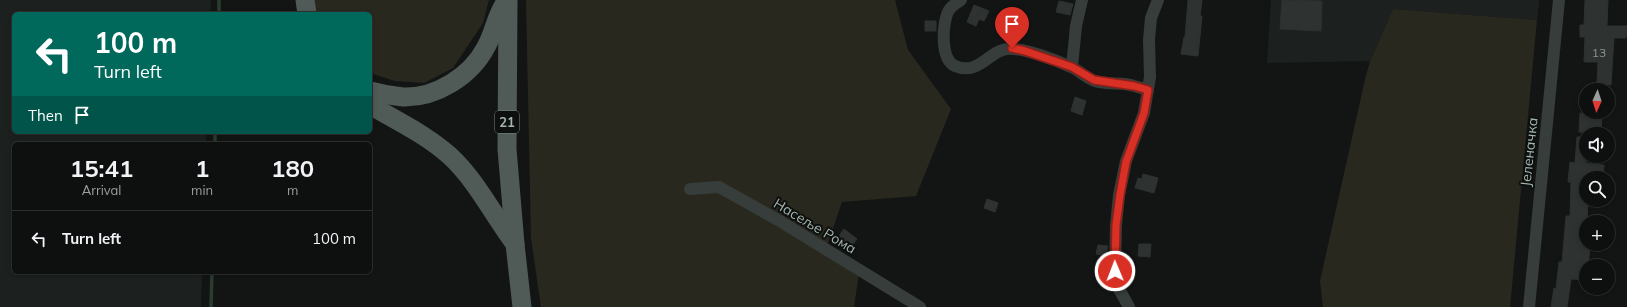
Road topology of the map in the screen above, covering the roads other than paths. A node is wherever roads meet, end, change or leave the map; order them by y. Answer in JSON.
{"nodes":[{"id":1,"x":305,"y":0,"type":"edge"},
{"id":2,"x":508,"y":0,"type":"edge"},
{"id":3,"x":961,"y":0,"type":"edge"},
{"id":4,"x":1082,"y":0,"type":"edge"},
{"id":5,"x":1158,"y":0,"type":"edge"},
{"id":6,"x":1559,"y":0,"type":"edge"},
{"id":7,"x":307,"y":12,"type":"edge"},
{"id":8,"x":1072,"y":67,"type":"junction"},
{"id":9,"x":1148,"y":90,"type":"junction"},
{"id":10,"x":372,"y":91,"type":"edge"},
{"id":11,"x":372,"y":106,"type":"edge"},
{"id":12,"x":690,"y":189,"type":"dead end"},
{"id":13,"x":515,"y":244,"type":"junction"},
{"id":14,"x":522,"y":307,"type":"edge"},
{"id":15,"x":920,"y":307,"type":"edge"},
{"id":16,"x":1129,"y":307,"type":"edge"},
{"id":17,"x":1529,"y":307,"type":"edge"}],
"edges":[{"from":1,"to":7,"type":"main road"},
{"from":2,"to":10,"type":"main road"},
{"from":2,"to":13,"type":"main road","number":"21"},
{"from":3,"to":8,"type":"street"},
{"from":4,"to":8,"type":"street"},
{"from":5,"to":9,"type":"street"},
{"from":6,"to":17,"type":"street","name":"Јеленачка"},
{"from":8,"to":9,"type":"street"},
{"from":9,"to":16,"type":"street"},
{"from":11,"to":13,"type":"main road"},
{"from":12,"to":15,"type":"street","name":"Насеље Рома"},
{"from":13,"to":14,"type":"main road","number":"21"}]}
